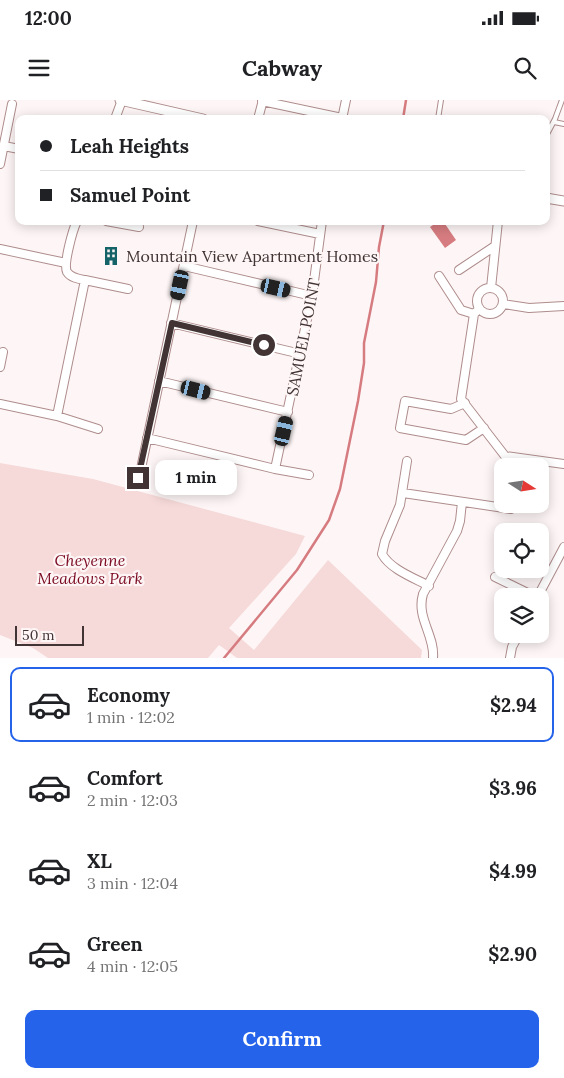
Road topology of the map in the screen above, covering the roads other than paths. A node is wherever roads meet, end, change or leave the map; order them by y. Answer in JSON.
{"nodes":[{"id":1,"x":122,"y":100,"type":"edge"},
{"id":2,"x":346,"y":100,"type":"edge"},
{"id":3,"x":442,"y":100,"type":"edge"},
{"id":4,"x":562,"y":100,"type":"edge"},
{"id":5,"x":263,"y":101,"type":"edge"},
{"id":6,"x":12,"y":104,"type":"dead end"},
{"id":7,"x":116,"y":115,"type":"edge"},
{"id":8,"x":186,"y":115,"type":"edge"},
{"id":9,"x":259,"y":115,"type":"edge"},
{"id":10,"x":324,"y":115,"type":"edge"},
{"id":11,"x":343,"y":115,"type":"edge"},
{"id":12,"x":439,"y":115,"type":"edge"},
{"id":13,"x":554,"y":122,"type":"junction"},
{"id":14,"x":564,"y":124,"type":"edge"},
{"id":15,"x":550,"y":129,"type":"edge"},
{"id":16,"x":4,"y":146,"type":"junction"},
{"id":17,"x":15,"y":148,"type":"edge"},
{"id":18,"x":0,"y":164,"type":"edge"},
{"id":19,"x":550,"y":199,"type":"edge"},
{"id":20,"x":564,"y":201,"type":"edge"},
{"id":21,"x":76,"y":225,"type":"edge"},
{"id":22,"x":128,"y":225,"type":"edge"},
{"id":23,"x":192,"y":225,"type":"edge"},
{"id":24,"x":277,"y":225,"type":"edge"},
{"id":25,"x":321,"y":225,"type":"edge"},
{"id":26,"x":498,"y":225,"type":"edge"},
{"id":27,"x":139,"y":227,"type":"dead end"},
{"id":28,"x":320,"y":234,"type":"junction"},
{"id":29,"x":495,"y":246,"type":"junction"},
{"id":30,"x":0,"y":249,"type":"edge"},
{"id":31,"x":66,"y":264,"type":"junction"},
{"id":32,"x":184,"y":266,"type":"junction"},
{"id":33,"x":459,"y":270,"type":"dead end"},
{"id":34,"x":439,"y":276,"type":"dead end"},
{"id":35,"x":85,"y":280,"type":"junction"},
{"id":36,"x":492,"y":288,"type":"junction"},
{"id":37,"x":128,"y":289,"type":"dead end"},
{"id":38,"x":312,"y":296,"type":"junction"},
{"id":39,"x":503,"y":304,"type":"junction"},
{"id":40,"x":564,"y":306,"type":"edge"},
{"id":41,"x":477,"y":312,"type":"junction"},
{"id":42,"x":172,"y":323,"type":"junction"},
{"id":43,"x":3,"y":352,"type":"dead end"},
{"id":44,"x":301,"y":354,"type":"junction"},
{"id":45,"x":0,"y":367,"type":"edge"},
{"id":46,"x":159,"y":381,"type":"junction"},
{"id":47,"x":464,"y":403,"type":"junction"},
{"id":48,"x":0,"y":404,"type":"edge"},
{"id":49,"x":288,"y":412,"type":"junction"},
{"id":50,"x":57,"y":416,"type":"junction"},
{"id":51,"x":484,"y":428,"type":"junction"},
{"id":52,"x":98,"y":429,"type":"dead end"},
{"id":53,"x":147,"y":438,"type":"junction"},
{"id":54,"x":407,"y":461,"type":"dead end"},
{"id":55,"x":564,"y":464,"type":"edge"},
{"id":56,"x":275,"y":469,"type":"junction"},
{"id":57,"x":309,"y":475,"type":"dead end"},
{"id":58,"x":138,"y":478,"type":"dead end"},
{"id":59,"x":403,"y":492,"type":"junction"},
{"id":60,"x":462,"y":502,"type":"junction"},
{"id":61,"x":494,"y":507,"type":"edge"},
{"id":62,"x":564,"y":546,"type":"edge"},
{"id":63,"x":497,"y":578,"type":"edge"},
{"id":64,"x":429,"y":586,"type":"junction"},
{"id":65,"x":518,"y":588,"type":"edge"},
{"id":66,"x":542,"y":588,"type":"edge"},
{"id":67,"x":514,"y":643,"type":"edge"},
{"id":68,"x":433,"y":658,"type":"edge"},
{"id":69,"x":510,"y":658,"type":"edge"}],
"edges":[{"from":1,"to":7,"type":"street"},
{"from":1,"to":8,"type":"street"},
{"from":2,"to":11,"type":"street"},
{"from":3,"to":12,"type":"lane"},
{"from":4,"to":13,"type":"lane"},
{"from":5,"to":9,"type":"street"},
{"from":5,"to":10,"type":"street"},
{"from":6,"to":16,"type":"street"},
{"from":13,"to":14,"type":"lane"},
{"from":13,"to":15,"type":"lane"},
{"from":16,"to":17,"type":"street"},
{"from":16,"to":18,"type":"street"},
{"from":19,"to":20,"type":"street"},
{"from":21,"to":31,"type":"street"},
{"from":22,"to":27,"type":"street"},
{"from":23,"to":32,"type":"street"},
{"from":24,"to":28,"type":"street"},
{"from":25,"to":28,"type":"street","name":"SAMUEL POINT"},
{"from":26,"to":29,"type":"street"},
{"from":28,"to":38,"type":"street","name":"SAMUEL POINT"},
{"from":29,"to":33,"type":"street"},
{"from":29,"to":36,"type":"street"},
{"from":30,"to":31,"type":"street"},
{"from":31,"to":35,"type":"street"},
{"from":32,"to":38,"type":"street"},
{"from":32,"to":42,"type":"street"},
{"from":34,"to":41,"type":"street"},
{"from":35,"to":37,"type":"street"},
{"from":35,"to":50,"type":"street"},
{"from":36,"to":39,"type":"street"},
{"from":36,"to":41,"type":"street"},
{"from":38,"to":44,"type":"street","name":"SAMUEL POINT"},
{"from":39,"to":40,"type":"street"},
{"from":39,"to":41,"type":"street"},
{"from":41,"to":47,"type":"street"},
{"from":42,"to":44,"type":"street"},
{"from":42,"to":46,"type":"street"},
{"from":43,"to":45,"type":"street"},
{"from":44,"to":49,"type":"street","name":"SAMUEL POINT"},
{"from":46,"to":49,"type":"street"},
{"from":46,"to":53,"type":"street"},
{"from":47,"to":51,"type":"street"},
{"from":47,"to":51,"type":"street"},
{"from":48,"to":50,"type":"street"},
{"from":49,"to":56,"type":"street","name":"SAMUEL POINT"},
{"from":50,"to":52,"type":"street"},
{"from":51,"to":55,"type":"street"},
{"from":53,"to":56,"type":"street"},
{"from":53,"to":58,"type":"street"},
{"from":54,"to":59,"type":"street"},
{"from":56,"to":57,"type":"street"},
{"from":59,"to":60,"type":"street"},
{"from":59,"to":64,"type":"street"},
{"from":60,"to":61,"type":"street"},
{"from":60,"to":64,"type":"street"},
{"from":62,"to":66,"type":"street"},
{"from":63,"to":65,"type":"street"},
{"from":64,"to":68,"type":"street"},
{"from":67,"to":69,"type":"street"}]}
